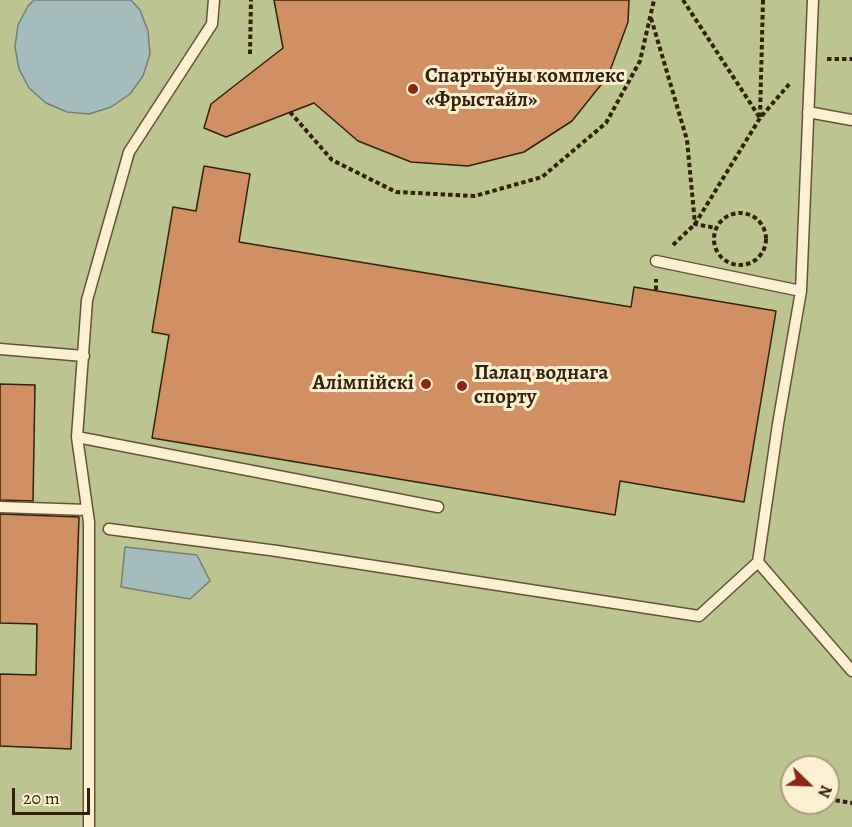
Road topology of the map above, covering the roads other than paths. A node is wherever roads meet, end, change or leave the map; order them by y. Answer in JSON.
{"nodes":[{"id":1,"x":214,"y":0,"type":"edge"},
{"id":2,"x":813,"y":0,"type":"edge"},
{"id":3,"x":808,"y":112,"type":"junction"},
{"id":4,"x":852,"y":120,"type":"edge"},
{"id":5,"x":656,"y":261,"type":"road end"},
{"id":6,"x":801,"y":291,"type":"junction"},
{"id":7,"x":0,"y":349,"type":"edge"},
{"id":8,"x":84,"y":356,"type":"junction"},
{"id":9,"x":77,"y":437,"type":"junction"},
{"id":10,"x":0,"y":507,"type":"edge"},
{"id":11,"x":438,"y":507,"type":"dead end"},
{"id":12,"x":87,"y":510,"type":"junction"},
{"id":13,"x":109,"y":530,"type":"dead end"},
{"id":14,"x":758,"y":562,"type":"junction"},
{"id":15,"x":852,"y":671,"type":"edge"},
{"id":16,"x":89,"y":827,"type":"edge"}],
"edges":[{"from":1,"to":8,"type":"lane"},
{"from":2,"to":3,"type":"lane"},
{"from":3,"to":4,"type":"lane"},
{"from":3,"to":6,"type":"lane"},
{"from":5,"to":6,"type":"lane"},
{"from":6,"to":14,"type":"lane"},
{"from":7,"to":8,"type":"lane"},
{"from":8,"to":9,"type":"lane"},
{"from":9,"to":11,"type":"lane"},
{"from":9,"to":12,"type":"lane"},
{"from":10,"to":12,"type":"lane"},
{"from":12,"to":16,"type":"lane"},
{"from":13,"to":14,"type":"lane"},
{"from":14,"to":15,"type":"lane"}]}
